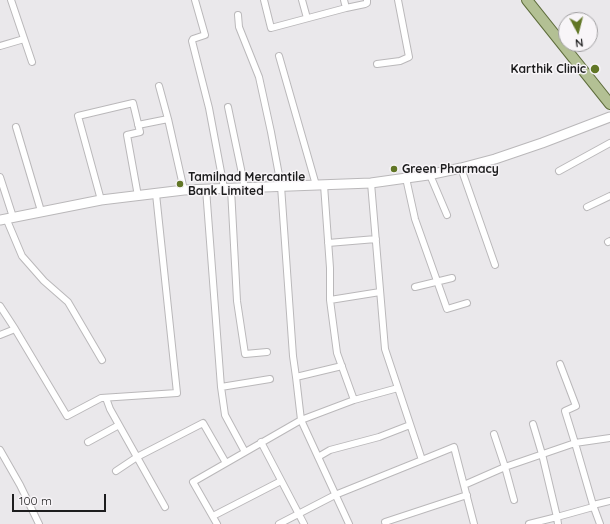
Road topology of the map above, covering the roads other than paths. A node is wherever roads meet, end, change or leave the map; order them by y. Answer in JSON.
{"nodes":[{"id":1,"x":11,"y":0,"type":"edge"},
{"id":2,"x":195,"y":0,"type":"edge"},
{"id":3,"x":264,"y":0,"type":"edge"},
{"id":4,"x":302,"y":0,"type":"edge"},
{"id":5,"x":344,"y":0,"type":"edge"},
{"id":6,"x":367,"y":0,"type":"edge"},
{"id":7,"x":398,"y":0,"type":"edge"},
{"id":8,"x":527,"y":0,"type":"edge"},
{"id":9,"x":346,"y":8,"type":"junction"},
{"id":10,"x":238,"y":15,"type":"dead end"},
{"id":11,"x":307,"y":18,"type":"junction"},
{"id":12,"x":24,"y":39,"type":"junction"},
{"id":13,"x":0,"y":46,"type":"edge"},
{"id":14,"x":279,"y":56,"type":"dead end"},
{"id":15,"x":32,"y":62,"type":"dead end"},
{"id":16,"x":377,"y":64,"type":"dead end"},
{"id":17,"x":159,"y":86,"type":"dead end"},
{"id":18,"x":610,"y":104,"type":"edge"},
{"id":19,"x":228,"y":107,"type":"dead end"},
{"id":20,"x":610,"y":117,"type":"edge"},
{"id":21,"x":168,"y":119,"type":"junction"},
{"id":22,"x":138,"y":125,"type":"junction"},
{"id":23,"x":16,"y":128,"type":"dead end"},
{"id":24,"x":610,"y":143,"type":"edge"},
{"id":25,"x":461,"y":168,"type":"junction"},
{"id":26,"x":559,"y":171,"type":"dead end"},
{"id":27,"x":430,"y":175,"type":"junction"},
{"id":28,"x":0,"y":177,"type":"edge"},
{"id":29,"x":406,"y":178,"type":"junction"},
{"id":30,"x":371,"y":184,"type":"junction"},
{"id":31,"x":320,"y":185,"type":"junction"},
{"id":32,"x":280,"y":186,"type":"junction"},
{"id":33,"x":228,"y":188,"type":"junction"},
{"id":34,"x":245,"y":188,"type":"junction"},
{"id":35,"x":206,"y":189,"type":"junction"},
{"id":36,"x":184,"y":190,"type":"junction"},
{"id":37,"x":156,"y":194,"type":"junction"},
{"id":38,"x":138,"y":196,"type":"junction"},
{"id":39,"x":610,"y":196,"type":"edge"},
{"id":40,"x":101,"y":200,"type":"junction"},
{"id":41,"x":587,"y":207,"type":"dead end"},
{"id":42,"x":41,"y":211,"type":"junction"},
{"id":43,"x":446,"y":215,"type":"dead end"},
{"id":44,"x":6,"y":219,"type":"edge"},
{"id":45,"x":376,"y":239,"type":"junction"},
{"id":46,"x":328,"y":244,"type":"junction"},
{"id":47,"x":495,"y":266,"type":"dead end"},
{"id":48,"x":452,"y":278,"type":"dead end"},
{"id":49,"x":437,"y":281,"type":"junction"},
{"id":50,"x":415,"y":287,"type":"dead end"},
{"id":51,"x":380,"y":292,"type":"junction"},
{"id":52,"x":330,"y":300,"type":"junction"},
{"id":53,"x":467,"y":303,"type":"dead end"},
{"id":54,"x":0,"y":306,"type":"edge"},
{"id":55,"x":15,"y":328,"type":"junction"},
{"id":56,"x":0,"y":335,"type":"edge"},
{"id":57,"x":267,"y":352,"type":"dead end"},
{"id":58,"x":102,"y":360,"type":"dead end"},
{"id":59,"x":560,"y":364,"type":"dead end"},
{"id":60,"x":342,"y":366,"type":"junction"},
{"id":61,"x":296,"y":377,"type":"junction"},
{"id":62,"x":270,"y":379,"type":"dead end"},
{"id":63,"x":221,"y":387,"type":"junction"},
{"id":64,"x":398,"y":388,"type":"junction"},
{"id":65,"x":106,"y":398,"type":"junction"},
{"id":66,"x":354,"y":400,"type":"junction"},
{"id":67,"x":301,"y":420,"type":"junction"},
{"id":68,"x":533,"y":424,"type":"dead end"},
{"id":69,"x":119,"y":425,"type":"junction"},
{"id":70,"x":410,"y":425,"type":"junction"},
{"id":71,"x":494,"y":434,"type":"dead end"},
{"id":72,"x":610,"y":438,"type":"edge"},
{"id":73,"x":88,"y":442,"type":"dead end"},
{"id":74,"x":261,"y":442,"type":"junction"},
{"id":75,"x":575,"y":443,"type":"junction"},
{"id":76,"x":245,"y":452,"type":"junction"},
{"id":77,"x":1,"y":454,"type":"edge"},
{"id":78,"x":542,"y":454,"type":"junction"},
{"id":79,"x":137,"y":457,"type":"junction"},
{"id":80,"x":318,"y":457,"type":"junction"},
{"id":81,"x":422,"y":460,"type":"junction"},
{"id":82,"x":226,"y":463,"type":"junction"},
{"id":83,"x":505,"y":466,"type":"junction"},
{"id":84,"x":116,"y":471,"type":"dead end"},
{"id":85,"x":281,"y":481,"type":"junction"},
{"id":86,"x":464,"y":485,"type":"junction"},
{"id":87,"x":335,"y":495,"type":"junction"},
{"id":88,"x":467,"y":495,"type":"junction"},
{"id":89,"x":514,"y":500,"type":"dead end"},
{"id":90,"x":610,"y":501,"type":"edge"},
{"id":91,"x":593,"y":506,"type":"junction"},
{"id":92,"x":165,"y":507,"type":"dead end"},
{"id":93,"x":298,"y":513,"type":"junction"},
{"id":94,"x":213,"y":516,"type":"junction"},
{"id":95,"x":557,"y":517,"type":"junction"},
{"id":96,"x":384,"y":522,"type":"dead end"},
{"id":97,"x":39,"y":524,"type":"edge"},
{"id":98,"x":218,"y":524,"type":"edge"},
{"id":99,"x":279,"y":524,"type":"edge"},
{"id":100,"x":304,"y":524,"type":"edge"},
{"id":101,"x":349,"y":524,"type":"edge"},
{"id":102,"x":474,"y":524,"type":"edge"},
{"id":103,"x":529,"y":524,"type":"edge"},
{"id":104,"x":558,"y":524,"type":"edge"},
{"id":105,"x":600,"y":524,"type":"edge"}],
"edges":[{"from":1,"to":12,"type":"street"},
{"from":2,"to":33,"type":"street"},
{"from":3,"to":11,"type":"street"},
{"from":4,"to":11,"type":"street"},
{"from":5,"to":9,"type":"street"},
{"from":6,"to":9,"type":"street"},
{"from":7,"to":16,"type":"street"},
{"from":8,"to":18,"type":"main road"},
{"from":9,"to":11,"type":"street"},
{"from":10,"to":32,"type":"street"},
{"from":12,"to":13,"type":"street"},
{"from":12,"to":15,"type":"street"},
{"from":14,"to":31,"type":"street"},
{"from":17,"to":21,"type":"street"},
{"from":19,"to":34,"type":"street"},
{"from":20,"to":25,"type":"main road"},
{"from":21,"to":22,"type":"street"},
{"from":21,"to":36,"type":"street"},
{"from":22,"to":38,"type":"street"},
{"from":22,"to":40,"type":"street"},
{"from":23,"to":42,"type":"street"},
{"from":24,"to":26,"type":"street"},
{"from":25,"to":27,"type":"main road"},
{"from":25,"to":47,"type":"street"},
{"from":27,"to":29,"type":"main road"},
{"from":27,"to":43,"type":"street"},
{"from":28,"to":44,"type":"street"},
{"from":29,"to":30,"type":"main road"},
{"from":29,"to":49,"type":"street"},
{"from":30,"to":31,"type":"main road"},
{"from":30,"to":45,"type":"street"},
{"from":31,"to":32,"type":"main road"},
{"from":31,"to":46,"type":"street"},
{"from":32,"to":34,"type":"main road"},
{"from":32,"to":61,"type":"street"},
{"from":33,"to":34,"type":"main road"},
{"from":33,"to":35,"type":"main road"},
{"from":33,"to":57,"type":"street"},
{"from":35,"to":36,"type":"main road"},
{"from":35,"to":63,"type":"street"},
{"from":36,"to":37,"type":"main road"},
{"from":37,"to":38,"type":"main road"},
{"from":37,"to":65,"type":"street"},
{"from":38,"to":40,"type":"main road"},
{"from":39,"to":41,"type":"street"},
{"from":40,"to":42,"type":"main road"},
{"from":42,"to":44,"type":"main road"},
{"from":44,"to":58,"type":"street"},
{"from":45,"to":46,"type":"street"},
{"from":45,"to":51,"type":"street"},
{"from":46,"to":52,"type":"street"},
{"from":48,"to":49,"type":"street"},
{"from":49,"to":50,"type":"street"},
{"from":49,"to":53,"type":"street"},
{"from":51,"to":52,"type":"street"},
{"from":51,"to":64,"type":"street"},
{"from":52,"to":60,"type":"street"},
{"from":54,"to":55,"type":"street"},
{"from":55,"to":56,"type":"street"},
{"from":55,"to":65,"type":"street"},
{"from":59,"to":75,"type":"street"},
{"from":60,"to":61,"type":"street"},
{"from":60,"to":66,"type":"street"},
{"from":61,"to":67,"type":"street"},
{"from":62,"to":63,"type":"street"},
{"from":63,"to":76,"type":"street"},
{"from":64,"to":66,"type":"street"},
{"from":64,"to":70,"type":"street"},
{"from":65,"to":69,"type":"street"},
{"from":66,"to":67,"type":"street"},
{"from":67,"to":74,"type":"street"},
{"from":67,"to":80,"type":"street"},
{"from":68,"to":78,"type":"street"},
{"from":69,"to":73,"type":"street"},
{"from":69,"to":79,"type":"street"},
{"from":70,"to":80,"type":"street"},
{"from":70,"to":81,"type":"street"},
{"from":71,"to":83,"type":"street"},
{"from":72,"to":75,"type":"street"},
{"from":74,"to":76,"type":"street"},
{"from":74,"to":85,"type":"street"},
{"from":75,"to":78,"type":"street"},
{"from":75,"to":91,"type":"street"},
{"from":76,"to":82,"type":"street"},
{"from":77,"to":97,"type":"street"},
{"from":78,"to":83,"type":"street"},
{"from":78,"to":95,"type":"street"},
{"from":79,"to":82,"type":"street"},
{"from":79,"to":84,"type":"street"},
{"from":79,"to":92,"type":"street"},
{"from":80,"to":87,"type":"street"},
{"from":81,"to":86,"type":"street"},
{"from":81,"to":87,"type":"street"},
{"from":82,"to":94,"type":"street"},
{"from":83,"to":86,"type":"street"},
{"from":83,"to":89,"type":"street"},
{"from":85,"to":93,"type":"street"},
{"from":85,"to":94,"type":"street"},
{"from":86,"to":88,"type":"street"},
{"from":87,"to":93,"type":"street"},
{"from":87,"to":101,"type":"street"},
{"from":88,"to":96,"type":"street"},
{"from":88,"to":102,"type":"street"},
{"from":90,"to":91,"type":"street"},
{"from":91,"to":95,"type":"street"},
{"from":91,"to":105,"type":"street"},
{"from":93,"to":99,"type":"street"},
{"from":93,"to":100,"type":"street"},
{"from":94,"to":98,"type":"street"},
{"from":95,"to":103,"type":"street"},
{"from":95,"to":104,"type":"street"}]}
